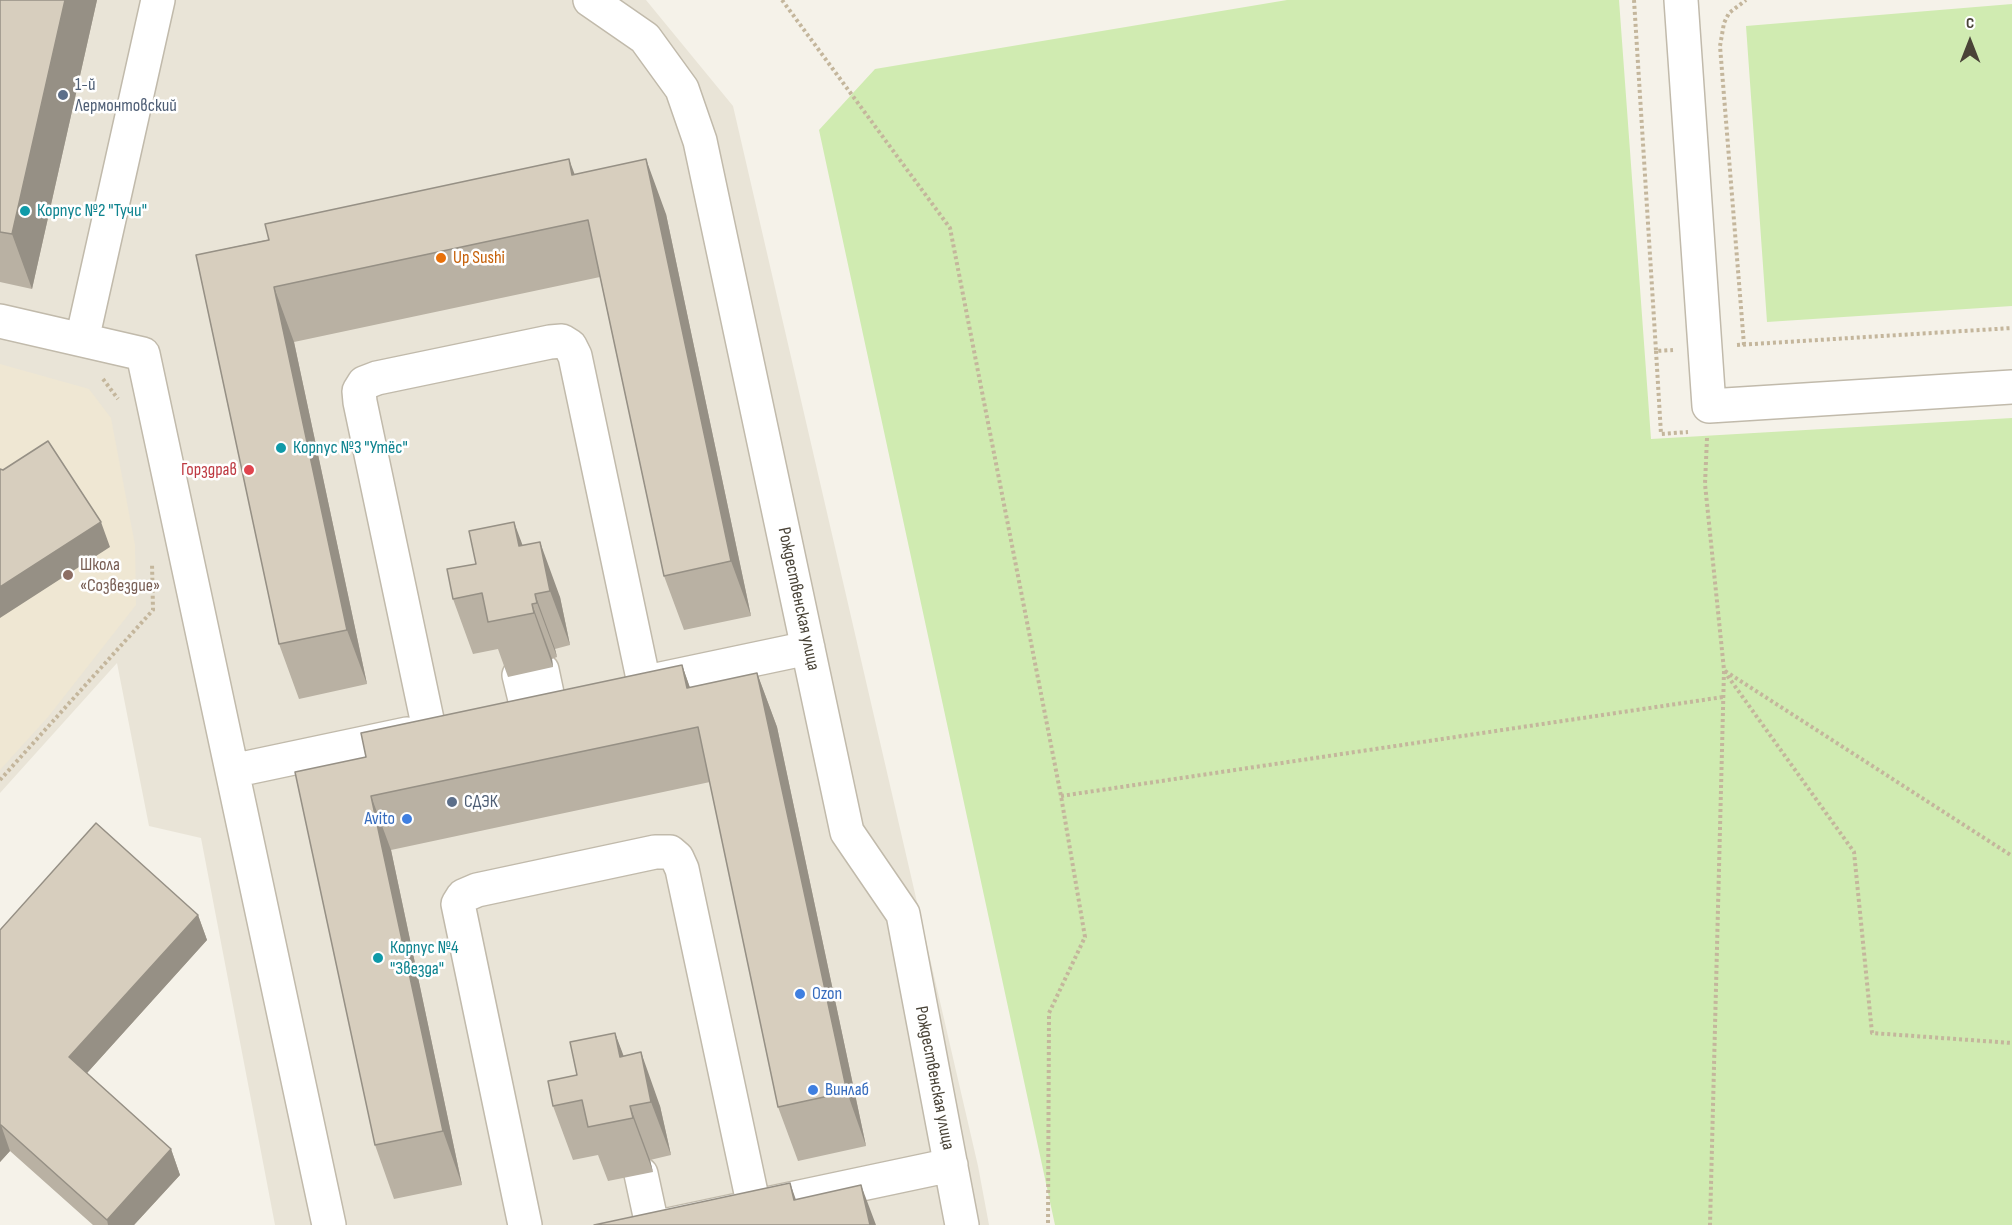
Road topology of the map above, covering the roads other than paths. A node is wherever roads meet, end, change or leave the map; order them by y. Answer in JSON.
{"nodes":[{"id":1,"x":158,"y":0,"type":"edge"},
{"id":2,"x":590,"y":0,"type":"edge"},
{"id":3,"x":1681,"y":0,"type":"edge"},
{"id":4,"x":0,"y":321,"type":"edge"},
{"id":5,"x":82,"y":340,"type":"junction"},
{"id":6,"x":2012,"y":387,"type":"edge"},
{"id":7,"x":808,"y":648,"type":"junction"},
{"id":8,"x":531,"y":672,"type":"edge"},
{"id":9,"x":645,"y":683,"type":"junction"},
{"id":10,"x":613,"y":690,"type":"edge"},
{"id":11,"x":581,"y":696,"type":"edge"},
{"id":12,"x":538,"y":706,"type":"junction"},
{"id":13,"x":494,"y":715,"type":"edge"},
{"id":14,"x":462,"y":722,"type":"edge"},
{"id":15,"x":429,"y":729,"type":"junction"},
{"id":16,"x":232,"y":771,"type":"junction"},
{"id":17,"x":951,"y":1165,"type":"junction"},
{"id":18,"x":754,"y":1207,"type":"junction"},
{"id":19,"x":329,"y":1225,"type":"edge"},
{"id":20,"x":525,"y":1225,"type":"edge"},
{"id":21,"x":629,"y":1225,"type":"edge"},
{"id":22,"x":652,"y":1225,"type":"edge"},
{"id":23,"x":668,"y":1225,"type":"edge"},
{"id":24,"x":962,"y":1225,"type":"edge"}],
"edges":[{"from":1,"to":5,"type":"street"},
{"from":2,"to":7,"type":"street","name":"Рождественская улица"},
{"from":3,"to":6,"type":"street"},
{"from":4,"to":5,"type":"street"},
{"from":5,"to":16,"type":"street"},
{"from":7,"to":9,"type":"street"},
{"from":7,"to":17,"type":"street","name":"Рождественская улица"},
{"from":8,"to":12,"type":"street"},
{"from":9,"to":10,"type":"street"},
{"from":9,"to":15,"type":"street"},
{"from":11,"to":12,"type":"street"},
{"from":12,"to":13,"type":"street"},
{"from":14,"to":15,"type":"street"},
{"from":15,"to":16,"type":"street"},
{"from":16,"to":19,"type":"street"},
{"from":17,"to":18,"type":"street"},
{"from":17,"to":24,"type":"street","name":"Рождественская улица"},
{"from":18,"to":20,"type":"street"},
{"from":18,"to":23,"type":"street"},
{"from":21,"to":22,"type":"street"}]}
